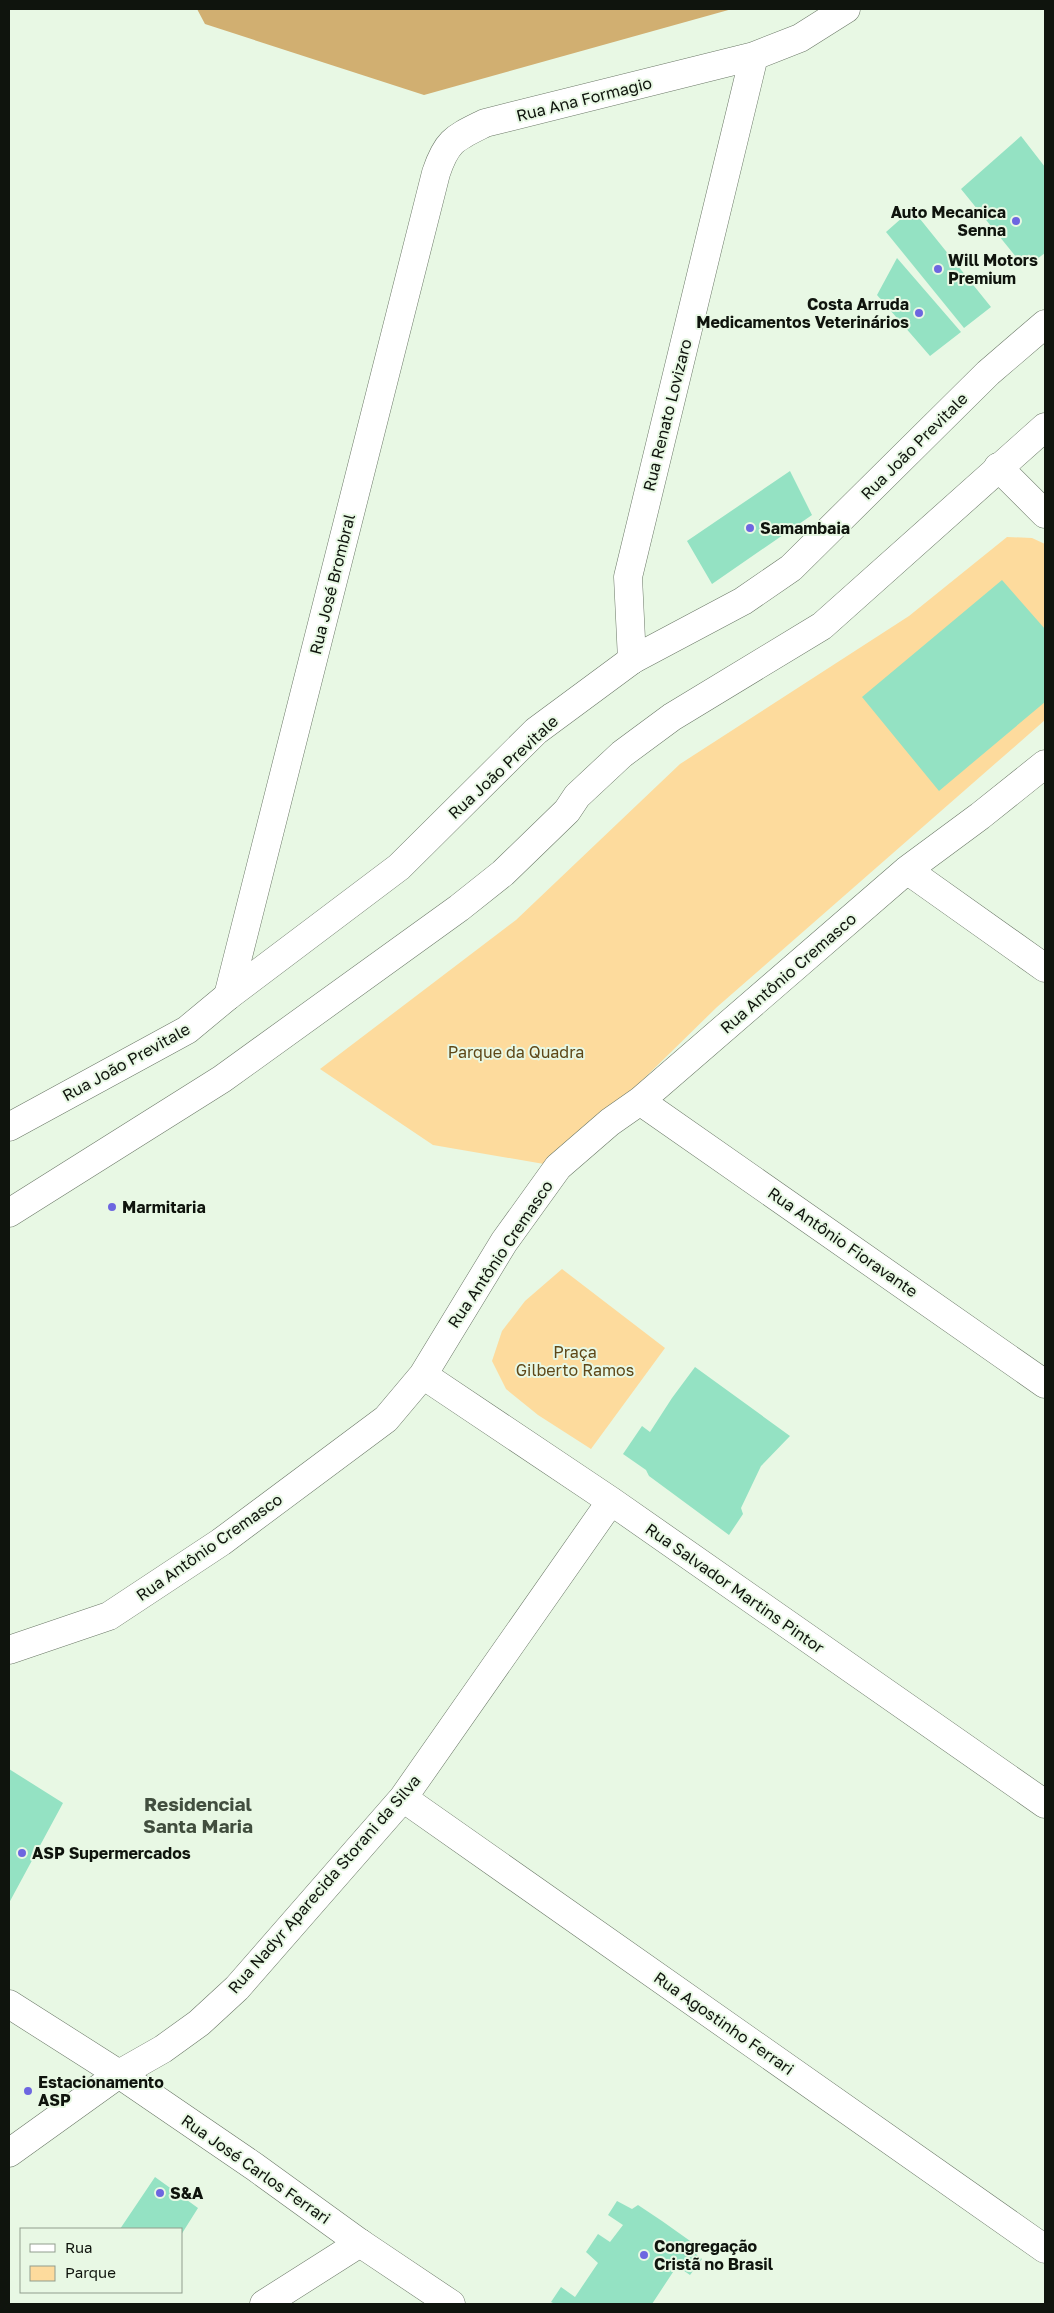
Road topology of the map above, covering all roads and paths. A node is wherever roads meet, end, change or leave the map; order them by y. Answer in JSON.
{"nodes":[{"id":1,"x":846,"y":9,"type":"edge"},
{"id":2,"x":754,"y":56,"type":"junction"},
{"id":3,"x":436,"y":173,"type":"joint"},
{"id":4,"x":1045,"y":324,"type":"edge"},
{"id":5,"x":1045,"y":427,"type":"edge"},
{"id":6,"x":998,"y":467,"type":"junction"},
{"id":7,"x":1045,"y":514,"type":"edge"},
{"id":8,"x":632,"y":660,"type":"junction"},
{"id":9,"x":1045,"y":764,"type":"edge"},
{"id":10,"x":907,"y":870,"type":"junction"},
{"id":11,"x":1045,"y":968,"type":"edge"},
{"id":12,"x":228,"y":996,"type":"junction"},
{"id":13,"x":640,"y":1101,"type":"junction"},
{"id":14,"x":9,"y":1127,"type":"edge"},
{"id":15,"x":9,"y":1213,"type":"edge"},
{"id":16,"x":423,"y":1375,"type":"junction"},
{"id":17,"x":1045,"y":1384,"type":"edge"},
{"id":18,"x":611,"y":1501,"type":"junction"},
{"id":19,"x":9,"y":1650,"type":"edge"},
{"id":20,"x":403,"y":1798,"type":"junction"},
{"id":21,"x":1045,"y":1804,"type":"edge"},
{"id":22,"x":9,"y":2004,"type":"edge"},
{"id":23,"x":120,"y":2074,"type":"junction"},
{"id":24,"x":9,"y":2153,"type":"edge"},
{"id":25,"x":360,"y":2243,"type":"junction"},
{"id":26,"x":1045,"y":2249,"type":"edge"},
{"id":27,"x":416,"y":2292,"type":"edge"},
{"id":28,"x":264,"y":2304,"type":"edge"},
{"id":29,"x":451,"y":2304,"type":"edge"}],
"edges":[{"from":1,"to":2,"type":"street","name":"Rua Ana Formagio"},
{"from":2,"to":3,"type":"street","name":"Rua Ana Formagio"},
{"from":2,"to":8,"type":"street","name":"Rua Renato Lovizaro"},
{"from":3,"to":12,"type":"street","name":"Rua José Brombral"},
{"from":4,"to":8,"type":"street","name":"Rua João Previtale"},
{"from":5,"to":6,"type":"street"},
{"from":6,"to":7,"type":"street"},
{"from":6,"to":15,"type":"street"},
{"from":8,"to":12,"type":"street","name":"Rua João Previtale"},
{"from":9,"to":10,"type":"street","name":"Rua Antônio Cremasco"},
{"from":10,"to":11,"type":"street"},
{"from":10,"to":13,"type":"street","name":"Rua Antônio Cremasco"},
{"from":12,"to":14,"type":"street","name":"Rua João Previtale"},
{"from":13,"to":16,"type":"street","name":"Rua Antônio Cremasco"},
{"from":13,"to":17,"type":"street","name":"Rua Antônio Fioravante"},
{"from":16,"to":18,"type":"street","name":"Rua Salvador Martins Pintor"},
{"from":16,"to":19,"type":"street","name":"Rua Antônio Cremasco"},
{"from":18,"to":20,"type":"street","name":"Rua Nadyr Aparecida Storani da Silva"},
{"from":18,"to":21,"type":"street","name":"Rua Salvador Martins Pintor"},
{"from":20,"to":23,"type":"street","name":"Rua Nadyr Aparecida Storani da Silva"},
{"from":20,"to":26,"type":"street","name":"Rua Agostinho Ferrari"},
{"from":22,"to":23,"type":"street","name":"Rua José Carlos Ferrari"},
{"from":23,"to":24,"type":"street","name":"Rua Nadyr Aparecida Storani da Silva"},
{"from":23,"to":25,"type":"street","name":"Rua José Carlos Ferrari"},
{"from":25,"to":27,"type":"street","name":"Rua José Carlos Ferrari"},
{"from":25,"to":28,"type":"street"},
{"from":27,"to":29,"type":"street","name":"Rua José Carlos Ferrari"}]}
